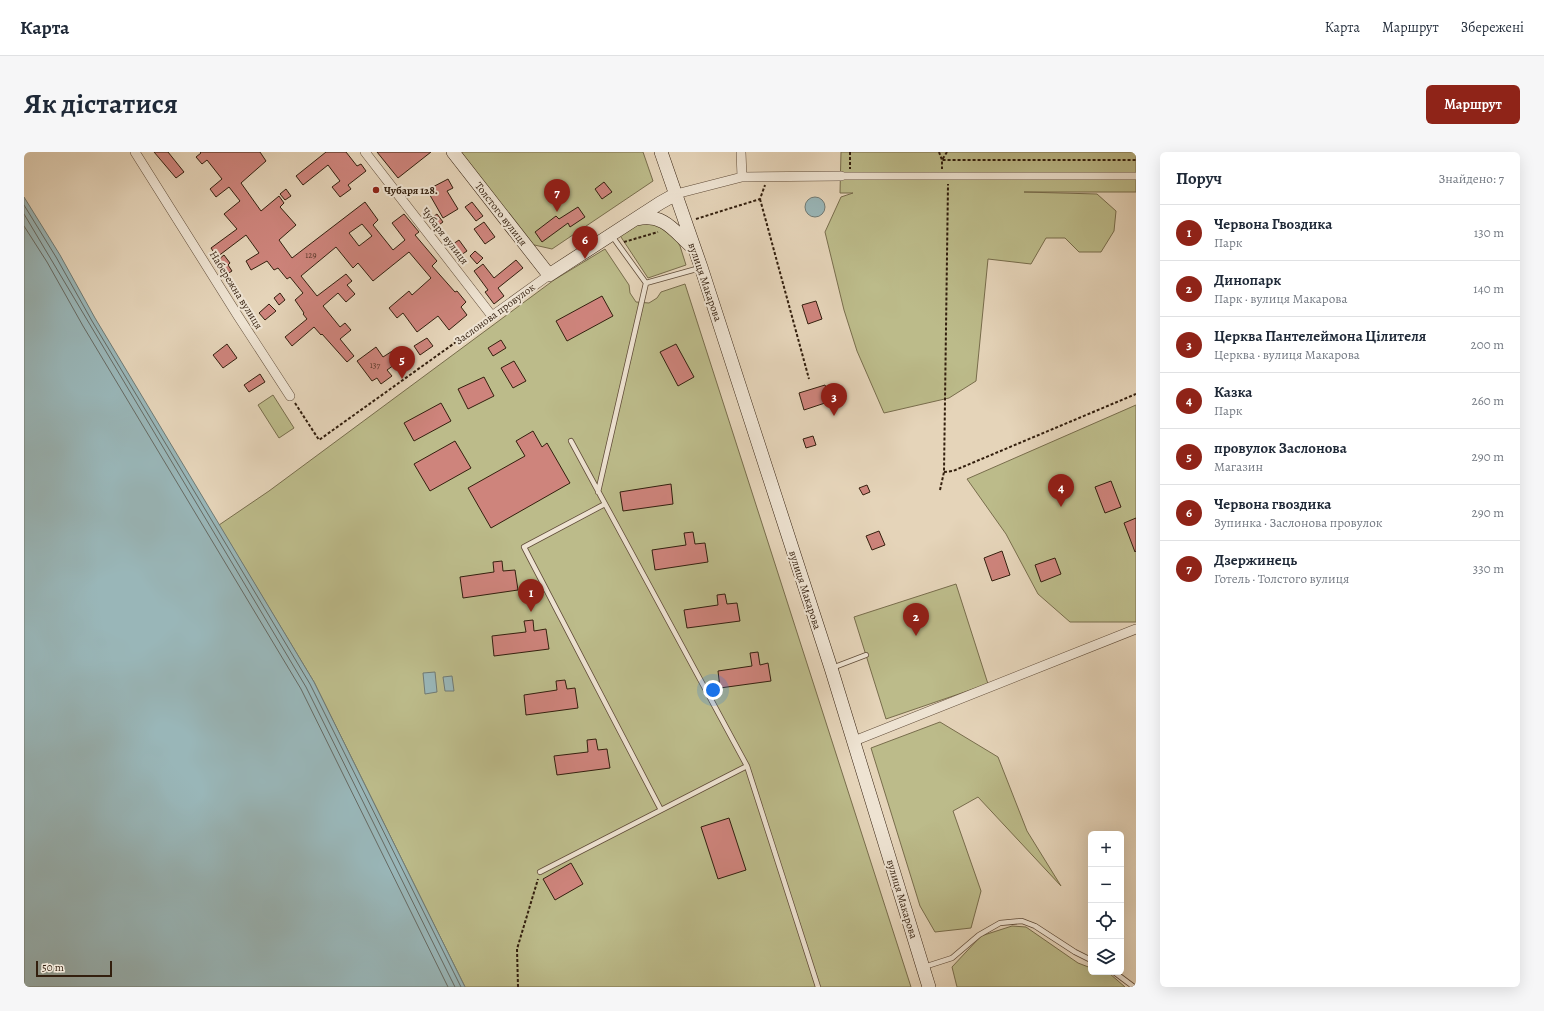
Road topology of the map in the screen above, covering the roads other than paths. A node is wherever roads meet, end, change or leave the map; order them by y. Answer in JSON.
{"nodes":[{"id":1,"x":365,"y":152,"type":"edge"},
{"id":2,"x":453,"y":152,"type":"edge"},
{"id":3,"x":661,"y":152,"type":"edge"},
{"id":4,"x":741,"y":152,"type":"edge"},
{"id":5,"x":137,"y":153,"type":"edge"},
{"id":6,"x":841,"y":176,"type":"joint"},
{"id":7,"x":1136,"y":176,"type":"edge"},
{"id":8,"x":742,"y":177,"type":"junction"},
{"id":9,"x":676,"y":194,"type":"junction"},
{"id":10,"x":635,"y":219,"type":"junction"},
{"id":11,"x":615,"y":239,"type":"junction"},
{"id":12,"x":694,"y":249,"type":"junction"},
{"id":13,"x":701,"y":267,"type":"junction"},
{"id":14,"x":548,"y":275,"type":"junction"},
{"id":15,"x":646,"y":284,"type":"junction"},
{"id":16,"x":492,"y":316,"type":"joint"},
{"id":17,"x":290,"y":396,"type":"road end"},
{"id":18,"x":571,"y":441,"type":"dead end"},
{"id":19,"x":598,"y":492,"type":"junction"},
{"id":20,"x":605,"y":504,"type":"junction"},
{"id":21,"x":1136,"y":629,"type":"edge"},
{"id":22,"x":866,"y":655,"type":"dead end"},
{"id":23,"x":831,"y":668,"type":"junction"},
{"id":24,"x":854,"y":741,"type":"junction"},
{"id":25,"x":747,"y":766,"type":"junction"},
{"id":26,"x":661,"y":810,"type":"junction"},
{"id":27,"x":540,"y":872,"type":"road end"},
{"id":28,"x":1088,"y":958,"type":"edge"},
{"id":29,"x":923,"y":967,"type":"junction"},
{"id":30,"x":1118,"y":975,"type":"edge"},
{"id":31,"x":818,"y":987,"type":"edge"},
{"id":32,"x":929,"y":987,"type":"edge"},
{"id":33,"x":1134,"y":987,"type":"edge"}],
"edges":[{"from":1,"to":16,"type":"street","name":"Чубаря вулиця"},
{"from":2,"to":14,"type":"main road","name":"Толстого вулиця"},
{"from":3,"to":9,"type":"main road","name":"вулиця Макарова"},
{"from":4,"to":8,"type":"street"},
{"from":5,"to":17,"type":"street","name":"Набережна вулиця"},
{"from":6,"to":7,"type":"street"},
{"from":6,"to":8,"type":"street"},
{"from":8,"to":9,"type":"street"},
{"from":9,"to":10,"type":"main road","name":"Заслонова провулок"},
{"from":9,"to":12,"type":"main road","name":"вулиця Макарова"},
{"from":10,"to":11,"type":"main road","name":"Заслонова провулок"},
{"from":10,"to":12,"type":"main road"},
{"from":11,"to":14,"type":"main road","name":"Заслонова провулок"},
{"from":11,"to":15,"type":"lane"},
{"from":12,"to":13,"type":"main road","name":"вулиця Макарова"},
{"from":13,"to":15,"type":"lane"},
{"from":13,"to":23,"type":"main road","name":"вулиця Макарова"},
{"from":14,"to":16,"type":"street","name":"Заслонова провулок"},
{"from":15,"to":19,"type":"lane"},
{"from":18,"to":19,"type":"lane"},
{"from":19,"to":20,"type":"lane"},
{"from":20,"to":25,"type":"lane"},
{"from":20,"to":26,"type":"lane"},
{"from":21,"to":24,"type":"street"},
{"from":22,"to":23,"type":"lane"},
{"from":23,"to":24,"type":"main road","name":"вулиця Макарова"},
{"from":24,"to":29,"type":"main road","name":"вулиця Макарова"},
{"from":25,"to":26,"type":"lane"},
{"from":25,"to":31,"type":"lane"},
{"from":26,"to":27,"type":"lane"},
{"from":28,"to":29,"type":"lane"},
{"from":29,"to":32,"type":"main road","name":"вулиця Макарова"},
{"from":30,"to":33,"type":"lane"}]}
